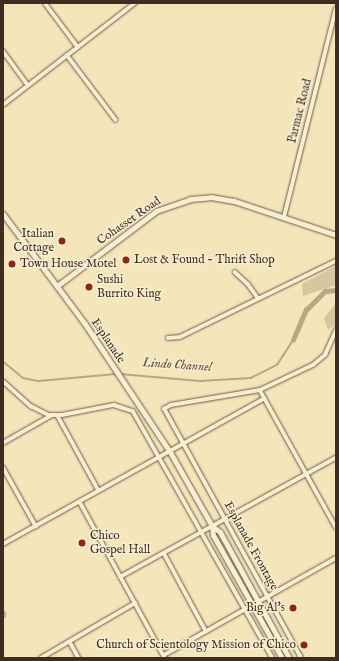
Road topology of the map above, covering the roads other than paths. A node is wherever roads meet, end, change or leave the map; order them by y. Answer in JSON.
{"nodes":[{"id":1,"x":45,"y":3,"type":"edge"},
{"id":2,"x":135,"y":3,"type":"edge"},
{"id":3,"x":336,"y":9,"type":"edge"},
{"id":4,"x":78,"y":46,"type":"junction"},
{"id":5,"x":3,"y":51,"type":"edge"},
{"id":6,"x":67,"y":55,"type":"junction"},
{"id":7,"x":28,"y":85,"type":"junction"},
{"id":8,"x":3,"y":105,"type":"edge"},
{"id":9,"x":116,"y":120,"type":"dead end"},
{"id":10,"x":3,"y":214,"type":"edge"},
{"id":11,"x":284,"y":217,"type":"junction"},
{"id":12,"x":336,"y":235,"type":"edge"},
{"id":13,"x":336,"y":261,"type":"edge"},
{"id":14,"x":235,"y":272,"type":"dead end"},
{"id":15,"x":57,"y":286,"type":"junction"},
{"id":16,"x":258,"y":298,"type":"junction"},
{"id":17,"x":336,"y":330,"type":"edge"},
{"id":18,"x":168,"y":338,"type":"dead end"},
{"id":19,"x":3,"y":381,"type":"edge"},
{"id":20,"x":260,"y":390,"type":"junction"},
{"id":21,"x":264,"y":399,"type":"junction"},
{"id":22,"x":52,"y":415,"type":"junction"},
{"id":23,"x":58,"y":416,"type":"junction"},
{"id":24,"x":3,"y":443,"type":"edge"},
{"id":25,"x":182,"y":444,"type":"junction"},
{"id":26,"x":170,"y":452,"type":"junction"},
{"id":27,"x":160,"y":457,"type":"junction"},
{"id":28,"x":336,"y":458,"type":"edge"},
{"id":29,"x":3,"y":467,"type":"edge"},
{"id":30,"x":306,"y":474,"type":"junction"},
{"id":31,"x":99,"y":491,"type":"junction"},
{"id":32,"x":80,"y":502,"type":"junction"},
{"id":33,"x":224,"y":519,"type":"junction"},
{"id":34,"x":36,"y":526,"type":"junction"},
{"id":35,"x":212,"y":526,"type":"junction"},
{"id":36,"x":336,"y":527,"type":"edge"},
{"id":37,"x":202,"y":531,"type":"junction"},
{"id":38,"x":3,"y":544,"type":"edge"},
{"id":39,"x":164,"y":553,"type":"junction"},
{"id":40,"x":336,"y":558,"type":"edge"},
{"id":41,"x":120,"y":577,"type":"junction"},
{"id":42,"x":268,"y":596,"type":"junction"},
{"id":43,"x":258,"y":601,"type":"junction"},
{"id":44,"x":135,"y":603,"type":"junction"},
{"id":45,"x":252,"y":605,"type":"junction"},
{"id":46,"x":246,"y":608,"type":"junction"},
{"id":47,"x":206,"y":631,"type":"junction"},
{"id":48,"x":70,"y":642,"type":"junction"},
{"id":49,"x":164,"y":656,"type":"edge"},
{"id":50,"x":41,"y":658,"type":"edge"},
{"id":51,"x":79,"y":658,"type":"edge"},
{"id":52,"x":273,"y":658,"type":"edge"},
{"id":53,"x":282,"y":658,"type":"edge"},
{"id":54,"x":289,"y":658,"type":"edge"},
{"id":55,"x":301,"y":658,"type":"edge"}],
"edges":[{"from":1,"to":4,"type":"street"},
{"from":2,"to":4,"type":"street"},
{"from":3,"to":11,"type":"street","name":"Parmac Road"},
{"from":4,"to":6,"type":"street"},
{"from":5,"to":7,"type":"street"},
{"from":6,"to":7,"type":"street"},
{"from":6,"to":9,"type":"street"},
{"from":7,"to":8,"type":"street"},
{"from":10,"to":15,"type":"main road","name":"Esplanade"},
{"from":11,"to":12,"type":"main road","name":"Cohasset Road"},
{"from":11,"to":15,"type":"main road","name":"Cohasset Road"},
{"from":13,"to":16,"type":"street"},
{"from":14,"to":16,"type":"street"},
{"from":15,"to":26,"type":"main road","name":"Esplanade"},
{"from":16,"to":18,"type":"street"},
{"from":17,"to":20,"type":"street"},
{"from":19,"to":22,"type":"street"},
{"from":20,"to":21,"type":"street"},
{"from":20,"to":25,"type":"street","name":"Esplanade Frontage"},
{"from":21,"to":25,"type":"street"},
{"from":21,"to":30,"type":"street"},
{"from":22,"to":23,"type":"street"},
{"from":22,"to":24,"type":"street"},
{"from":23,"to":27,"type":"street"},
{"from":23,"to":31,"type":"street"},
{"from":25,"to":26,"type":"street"},
{"from":25,"to":33,"type":"street","name":"Esplanade Frontage"},
{"from":26,"to":27,"type":"street"},
{"from":26,"to":35,"type":"main road","name":"Esplanade"},
{"from":27,"to":31,"type":"street"},
{"from":27,"to":37,"type":"street"},
{"from":28,"to":30,"type":"street"},
{"from":29,"to":34,"type":"street"},
{"from":30,"to":33,"type":"street"},
{"from":30,"to":36,"type":"street"},
{"from":31,"to":32,"type":"street"},
{"from":32,"to":34,"type":"street"},
{"from":32,"to":41,"type":"street"},
{"from":33,"to":35,"type":"street"},
{"from":33,"to":42,"type":"street","name":"Esplanade Frontage"},
{"from":34,"to":38,"type":"street"},
{"from":35,"to":37,"type":"street"},
{"from":35,"to":43,"type":"main road","name":"Esplanade"},
{"from":35,"to":45,"type":"main road","name":"Esplanade"},
{"from":37,"to":39,"type":"street"},
{"from":37,"to":46,"type":"street"},
{"from":39,"to":41,"type":"street"},
{"from":39,"to":47,"type":"street"},
{"from":40,"to":42,"type":"street"},
{"from":41,"to":44,"type":"street"},
{"from":42,"to":43,"type":"street"},
{"from":42,"to":55,"type":"street","name":"Esplanade Frontage"},
{"from":43,"to":45,"type":"street"},
{"from":43,"to":54,"type":"main road","name":"Esplanade"},
{"from":44,"to":48,"type":"street"},
{"from":44,"to":49,"type":"street"},
{"from":45,"to":46,"type":"street"},
{"from":45,"to":53,"type":"main road","name":"Esplanade"},
{"from":46,"to":47,"type":"street"},
{"from":46,"to":52,"type":"street"},
{"from":47,"to":49,"type":"street"},
{"from":48,"to":50,"type":"street"},
{"from":48,"to":51,"type":"street"}]}
